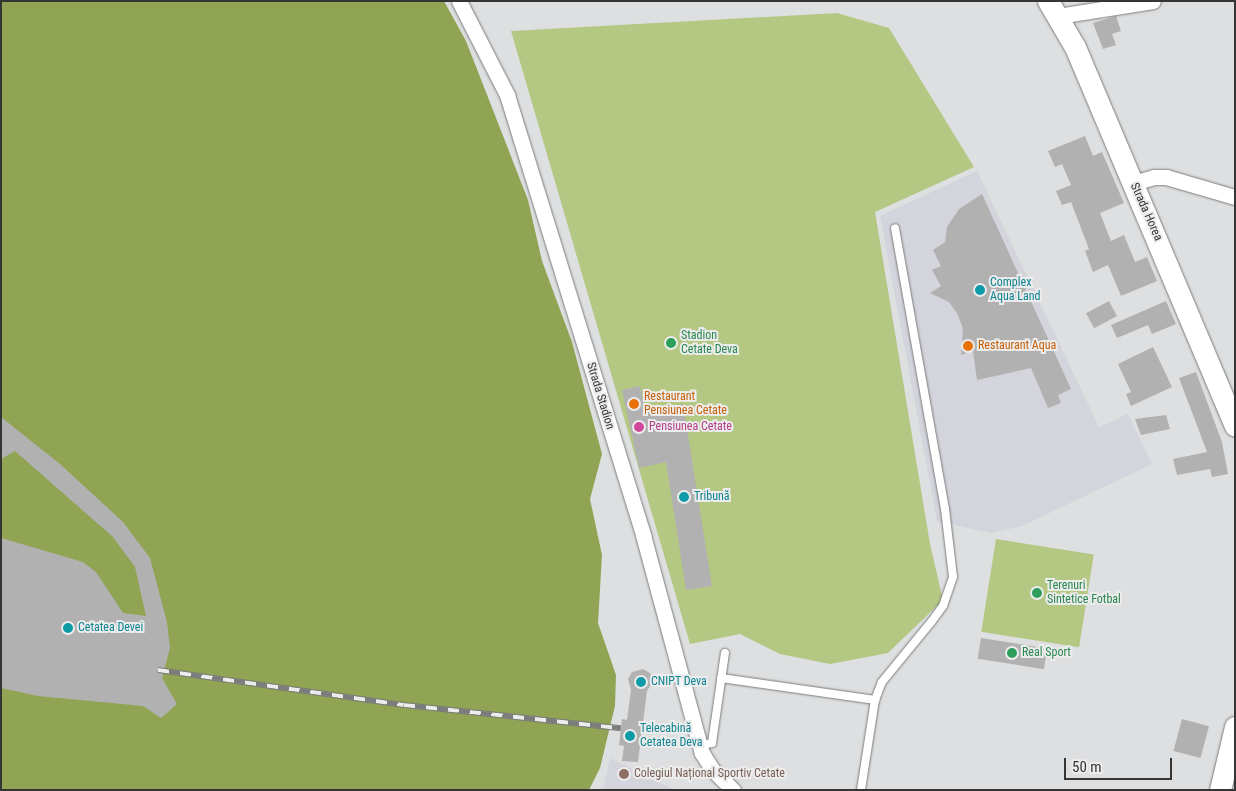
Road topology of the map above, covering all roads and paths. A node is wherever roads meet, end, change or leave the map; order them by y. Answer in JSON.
{"nodes":[{"id":1,"x":459,"y":1,"type":"edge"},
{"id":2,"x":1153,"y":1,"type":"edge"},
{"id":3,"x":1053,"y":8,"type":"edge"},
{"id":4,"x":1133,"y":183,"type":"junction"},
{"id":5,"x":1235,"y":197,"type":"edge"},
{"id":6,"x":896,"y":228,"type":"dead end"},
{"id":7,"x":1235,"y":426,"type":"edge"},
{"id":8,"x":725,"y":653,"type":"dead end"},
{"id":9,"x":877,"y":675,"type":"dead end"},
{"id":10,"x":722,"y":678,"type":"junction"},
{"id":11,"x":882,"y":682,"type":"junction"},
{"id":12,"x":875,"y":700,"type":"junction"},
{"id":13,"x":1235,"y":727,"type":"edge"},
{"id":14,"x":701,"y":746,"type":"junction"},
{"id":15,"x":733,"y":790,"type":"edge"},
{"id":16,"x":861,"y":790,"type":"edge"},
{"id":17,"x":1220,"y":790,"type":"edge"}],
"edges":[{"from":1,"to":14,"type":"street","name":"Strada Stadion"},
{"from":2,"to":3,"type":"street"},
{"from":3,"to":4,"type":"main road","name":"Strada Horea"},
{"from":4,"to":5,"type":"street"},
{"from":4,"to":7,"type":"main road","name":"Strada Horea"},
{"from":6,"to":11,"type":"lane"},
{"from":8,"to":10,"type":"lane"},
{"from":9,"to":11,"type":"lane"},
{"from":10,"to":12,"type":"lane"},
{"from":10,"to":14,"type":"lane"},
{"from":11,"to":12,"type":"lane"},
{"from":12,"to":16,"type":"lane"},
{"from":13,"to":17,"type":"main road"},
{"from":14,"to":15,"type":"street","name":"Strada Stadion"}]}
